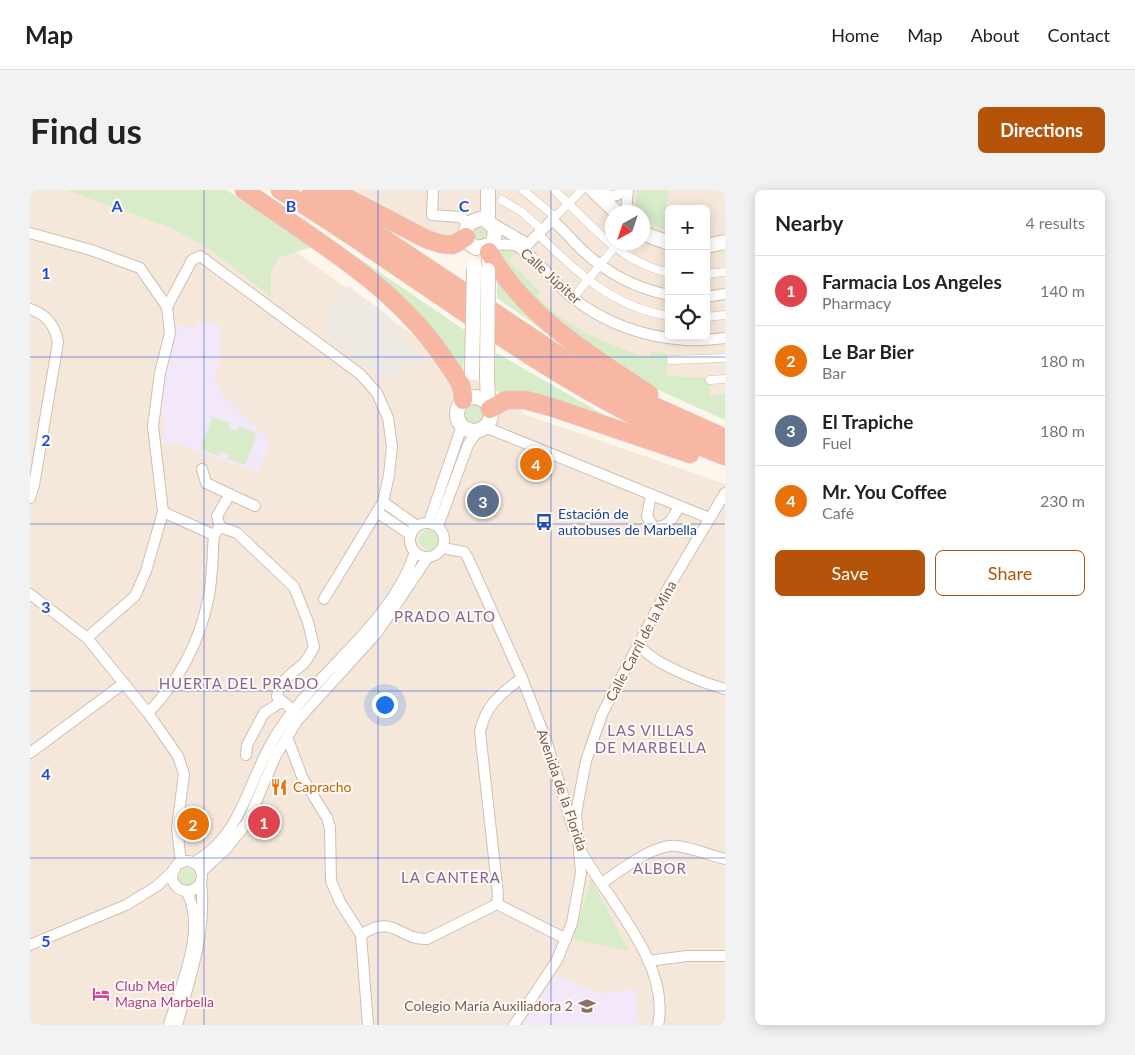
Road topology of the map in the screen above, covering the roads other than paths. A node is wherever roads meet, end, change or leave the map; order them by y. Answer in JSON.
{"nodes":[{"id":1,"x":244,"y":190,"type":"edge"},
{"id":2,"x":280,"y":190,"type":"edge"},
{"id":3,"x":311,"y":190,"type":"edge"},
{"id":4,"x":332,"y":190,"type":"edge"},
{"id":5,"x":433,"y":190,"type":"edge"},
{"id":6,"x":480,"y":190,"type":"edge"},
{"id":7,"x":488,"y":190,"type":"edge"},
{"id":8,"x":523,"y":190,"type":"edge"},
{"id":9,"x":554,"y":190,"type":"edge"},
{"id":10,"x":582,"y":190,"type":"edge"},
{"id":11,"x":593,"y":190,"type":"edge"},
{"id":12,"x":597,"y":190,"type":"edge"},
{"id":13,"x":623,"y":190,"type":"edge"},
{"id":14,"x":628,"y":190,"type":"edge"},
{"id":15,"x":502,"y":200,"type":"dead end"},
{"id":16,"x":568,"y":204,"type":"junction"},
{"id":17,"x":609,"y":205,"type":"edge"},
{"id":18,"x":627,"y":205,"type":"edge"},
{"id":19,"x":553,"y":219,"type":"junction"},
{"id":20,"x":477,"y":228,"type":"junction"},
{"id":21,"x":540,"y":232,"type":"junction"},
{"id":22,"x":30,"y":233,"type":"edge"},
{"id":23,"x":605,"y":236,"type":"edge"},
{"id":24,"x":650,"y":236,"type":"edge"},
{"id":25,"x":665,"y":242,"type":"edge"},
{"id":26,"x":725,"y":242,"type":"edge"},
{"id":27,"x":710,"y":245,"type":"edge"},
{"id":28,"x":525,"y":247,"type":"junction"},
{"id":29,"x":490,"y":249,"type":"junction"},
{"id":30,"x":612,"y":250,"type":"edge"},
{"id":31,"x":622,"y":250,"type":"edge"},
{"id":32,"x":599,"y":265,"type":"junction"},
{"id":33,"x":665,"y":271,"type":"edge"},
{"id":34,"x":725,"y":272,"type":"edge"},
{"id":35,"x":710,"y":274,"type":"edge"},
{"id":36,"x":587,"y":281,"type":"junction"},
{"id":37,"x":665,"y":294,"type":"edge"},
{"id":38,"x":725,"y":294,"type":"edge"},
{"id":39,"x":710,"y":296,"type":"edge"},
{"id":40,"x":573,"y":298,"type":"junction"},
{"id":41,"x":168,"y":307,"type":"junction"},
{"id":42,"x":30,"y":309,"type":"edge"},
{"id":43,"x":665,"y":315,"type":"edge"},
{"id":44,"x":725,"y":315,"type":"edge"},
{"id":45,"x":710,"y":317,"type":"edge"},
{"id":46,"x":665,"y":336,"type":"edge"},
{"id":47,"x":710,"y":338,"type":"edge"},
{"id":48,"x":725,"y":338,"type":"edge"},
{"id":49,"x":725,"y":358,"type":"edge"},
{"id":50,"x":671,"y":360,"type":"dead end"},
{"id":51,"x":725,"y":379,"type":"edge"},
{"id":52,"x":710,"y":380,"type":"dead end"},
{"id":53,"x":464,"y":400,"type":"junction"},
{"id":54,"x":489,"y":407,"type":"junction"},
{"id":55,"x":681,"y":419,"type":"junction"},
{"id":56,"x":462,"y":426,"type":"junction"},
{"id":57,"x":481,"y":429,"type":"junction"},
{"id":58,"x":725,"y":438,"type":"edge"},
{"id":59,"x":725,"y":456,"type":"edge"},
{"id":60,"x":725,"y":466,"type":"edge"},
{"id":61,"x":202,"y":468,"type":"dead end"},
{"id":62,"x":725,"y":493,"type":"edge"},
{"id":63,"x":230,"y":494,"type":"junction"},
{"id":64,"x":651,"y":495,"type":"junction"},
{"id":65,"x":30,"y":498,"type":"edge"},
{"id":66,"x":383,"y":502,"type":"junction"},
{"id":67,"x":255,"y":506,"type":"dead end"},
{"id":68,"x":679,"y":506,"type":"junction"},
{"id":69,"x":164,"y":512,"type":"junction"},
{"id":70,"x":377,"y":512,"type":"junction"},
{"id":71,"x":709,"y":518,"type":"junction"},
{"id":72,"x":433,"y":524,"type":"junction"},
{"id":73,"x":417,"y":526,"type":"junction"},
{"id":74,"x":217,"y":531,"type":"junction"},
{"id":75,"x":411,"y":535,"type":"junction"},
{"id":76,"x":443,"y":548,"type":"junction"},
{"id":77,"x":415,"y":552,"type":"junction"},
{"id":78,"x":428,"y":557,"type":"junction"},
{"id":79,"x":30,"y":594,"type":"edge"},
{"id":80,"x":324,"y":599,"type":"dead end"},
{"id":81,"x":87,"y":638,"type":"junction"},
{"id":82,"x":639,"y":642,"type":"junction"},
{"id":83,"x":522,"y":678,"type":"junction"},
{"id":84,"x":124,"y":683,"type":"junction"},
{"id":85,"x":725,"y":689,"type":"edge"},
{"id":86,"x":282,"y":702,"type":"junction"},
{"id":87,"x":293,"y":710,"type":"junction"},
{"id":88,"x":148,"y":713,"type":"junction"},
{"id":89,"x":286,"y":737,"type":"junction"},
{"id":90,"x":30,"y":753,"type":"edge"},
{"id":91,"x":246,"y":755,"type":"dead end"},
{"id":92,"x":578,"y":845,"type":"junction"},
{"id":93,"x":725,"y":859,"type":"edge"},
{"id":94,"x":193,"y":863,"type":"junction"},
{"id":95,"x":178,"y":866,"type":"junction"},
{"id":96,"x":201,"y":876,"type":"junction"},
{"id":97,"x":602,"y":883,"type":"junction"},
{"id":98,"x":157,"y":886,"type":"junction"},
{"id":99,"x":182,"y":889,"type":"junction"},
{"id":100,"x":497,"y":904,"type":"junction"},
{"id":101,"x":361,"y":935,"type":"junction"},
{"id":102,"x":566,"y":939,"type":"junction"},
{"id":103,"x":30,"y":945,"type":"edge"},
{"id":104,"x":725,"y":956,"type":"edge"},
{"id":105,"x":648,"y":961,"type":"junction"},
{"id":106,"x":169,"y":1025,"type":"edge"},
{"id":107,"x":177,"y":1025,"type":"edge"},
{"id":108,"x":368,"y":1025,"type":"edge"},
{"id":109,"x":514,"y":1025,"type":"edge"},
{"id":110,"x":658,"y":1025,"type":"edge"}],
"edges":[{"from":1,"to":53,"type":"highway"},
{"from":2,"to":59,"type":"highway"},
{"from":3,"to":55,"type":"highway"},
{"from":4,"to":20,"type":"highway"},
{"from":5,"to":20,"type":"street"},
{"from":6,"to":20,"type":"main road"},
{"from":7,"to":20,"type":"main road"},
{"from":8,"to":19,"type":"street"},
{"from":9,"to":16,"type":"street"},
{"from":10,"to":16,"type":"street"},
{"from":11,"to":17,"type":"main road"},
{"from":12,"to":13,"type":"street"},
{"from":14,"to":18,"type":"street"},
{"from":15,"to":21,"type":"street"},
{"from":16,"to":19,"type":"street"},
{"from":16,"to":23,"type":"street"},
{"from":19,"to":21,"type":"street"},
{"from":19,"to":32,"type":"street"},
{"from":20,"to":28,"type":"street"},
{"from":20,"to":29,"type":"main road"},
{"from":20,"to":29,"type":"main road"},
{"from":20,"to":53,"type":"main road","bridge":true},
{"from":21,"to":28,"type":"street"},
{"from":21,"to":36,"type":"street"},
{"from":22,"to":41,"type":"street"},
{"from":24,"to":25,"type":"main road"},
{"from":26,"to":27,"type":"main road"},
{"from":28,"to":29,"type":"street","name":"Calle Júpiter"},
{"from":28,"to":40,"type":"street","name":"Calle Júpiter"},
{"from":29,"to":54,"type":"main road","bridge":true},
{"from":29,"to":55,"type":"highway"},
{"from":30,"to":32,"type":"street"},
{"from":31,"to":33,"type":"street"},
{"from":32,"to":36,"type":"street"},
{"from":32,"to":37,"type":"street"},
{"from":34,"to":35,"type":"street"},
{"from":36,"to":40,"type":"street"},
{"from":36,"to":43,"type":"street"},
{"from":38,"to":39,"type":"street"},
{"from":40,"to":46,"type":"street","name":"Calle Júpiter"},
{"from":41,"to":66,"type":"street"},
{"from":41,"to":69,"type":"street"},
{"from":42,"to":65,"type":"street"},
{"from":44,"to":45,"type":"street"},
{"from":47,"to":48,"type":"street","name":"Calle Júpiter"},
{"from":49,"to":50,"type":"street"},
{"from":51,"to":52,"type":"street"},
{"from":53,"to":54,"type":"main road"},
{"from":53,"to":56,"type":"main road"},
{"from":54,"to":57,"type":"main road"},
{"from":54,"to":60,"type":"highway"},
{"from":55,"to":58,"type":"highway"},
{"from":56,"to":57,"type":"main road"},
{"from":56,"to":72,"type":"street"},
{"from":57,"to":64,"type":"street"},
{"from":57,"to":72,"type":"street"},
{"from":61,"to":63,"type":"street"},
{"from":62,"to":71,"type":"street","name":"Calle Carril de la Mina"},
{"from":63,"to":67,"type":"street"},
{"from":63,"to":74,"type":"street"},
{"from":64,"to":68,"type":"street"},
{"from":64,"to":68,"type":"street"},
{"from":66,"to":70,"type":"street"},
{"from":66,"to":73,"type":"street"},
{"from":68,"to":71,"type":"street"},
{"from":69,"to":74,"type":"street"},
{"from":69,"to":81,"type":"street"},
{"from":70,"to":75,"type":"street"},
{"from":70,"to":80,"type":"street"},
{"from":71,"to":82,"type":"street","name":"Calle Carril de la Mina"},
{"from":72,"to":73,"type":"street"},
{"from":72,"to":76,"type":"street"},
{"from":73,"to":75,"type":"street"},
{"from":74,"to":86,"type":"street"},
{"from":74,"to":88,"type":"street"},
{"from":75,"to":77,"type":"street"},
{"from":76,"to":78,"type":"street"},
{"from":76,"to":83,"type":"street","name":"Avenida de la Florida"},
{"from":77,"to":78,"type":"street"},
{"from":77,"to":87,"type":"street"},
{"from":78,"to":89,"type":"street"},
{"from":79,"to":81,"type":"street"},
{"from":81,"to":84,"type":"street"},
{"from":82,"to":85,"type":"street"},
{"from":82,"to":92,"type":"street","name":"Calle Carril de la Mina"},
{"from":83,"to":92,"type":"street","name":"Avenida de la Florida"},
{"from":83,"to":100,"type":"street"},
{"from":84,"to":88,"type":"street"},
{"from":84,"to":90,"type":"street"},
{"from":86,"to":87,"type":"street"},
{"from":86,"to":91,"type":"street"},
{"from":87,"to":94,"type":"street"},
{"from":88,"to":95,"type":"street"},
{"from":89,"to":96,"type":"street"},
{"from":89,"to":101,"type":"street"},
{"from":92,"to":97,"type":"street","name":"Avenida de la Florida"},
{"from":92,"to":102,"type":"street"},
{"from":93,"to":97,"type":"street"},
{"from":94,"to":95,"type":"street"},
{"from":94,"to":96,"type":"street"},
{"from":95,"to":98,"type":"street"},
{"from":95,"to":99,"type":"street"},
{"from":96,"to":99,"type":"street"},
{"from":96,"to":107,"type":"street"},
{"from":97,"to":105,"type":"street","name":"Avenida de la Florida"},
{"from":98,"to":99,"type":"street"},
{"from":98,"to":103,"type":"street"},
{"from":99,"to":106,"type":"street"},
{"from":100,"to":101,"type":"street"},
{"from":100,"to":102,"type":"street"},
{"from":101,"to":108,"type":"street"},
{"from":102,"to":109,"type":"street"},
{"from":104,"to":105,"type":"street"},
{"from":105,"to":110,"type":"street","name":"Avenida de la Florida"}]}
